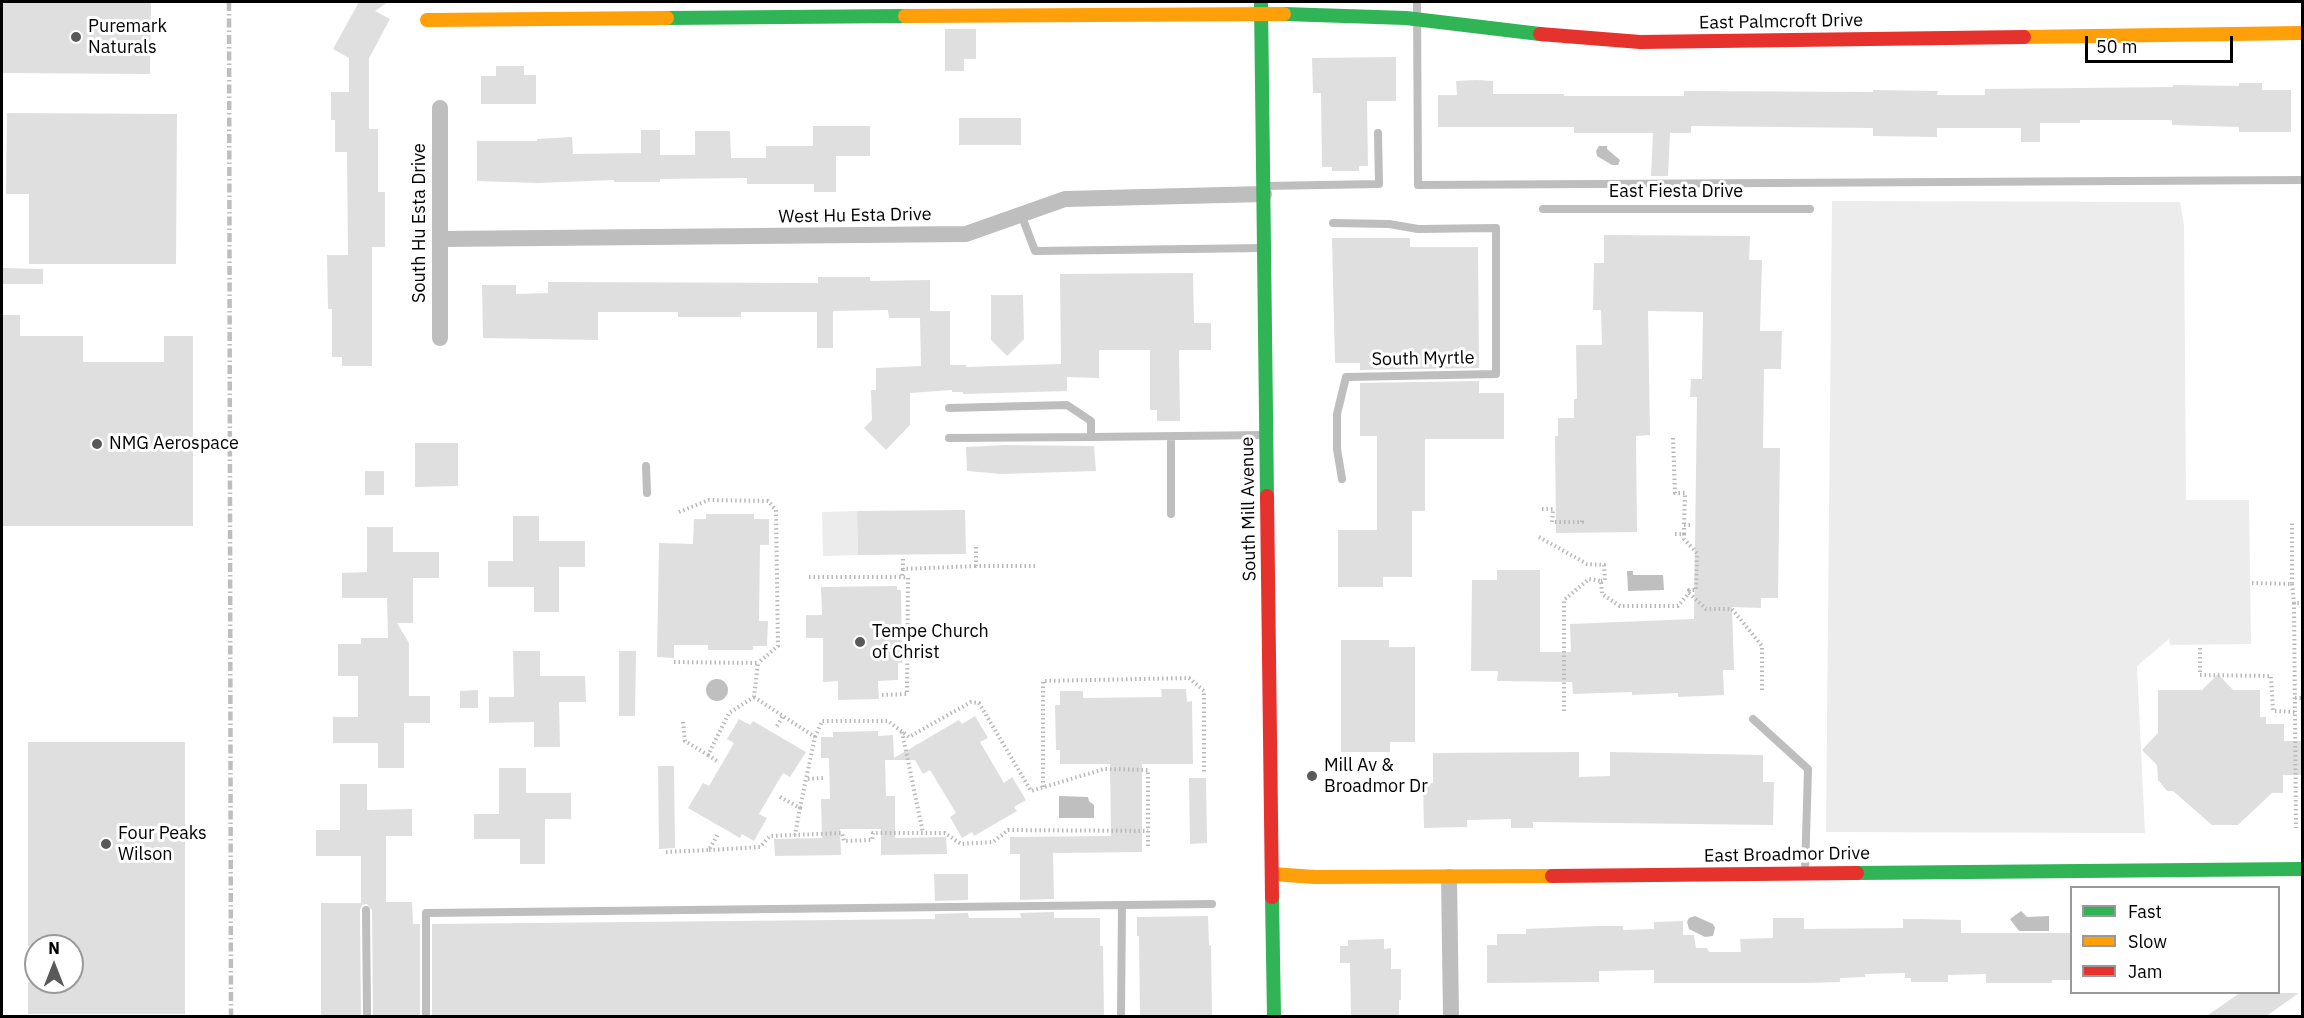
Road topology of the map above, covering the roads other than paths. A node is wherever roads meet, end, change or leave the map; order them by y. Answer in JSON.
{"nodes":[{"id":1,"x":1418,"y":2,"type":"edge"},
{"id":2,"x":1261,"y":7,"type":"edge"},
{"id":3,"x":427,"y":20,"type":"dead end"},
{"id":4,"x":1417,"y":20,"type":"junction"},
{"id":5,"x":2302,"y":33,"type":"edge"},
{"id":6,"x":440,"y":108,"type":"dead end"},
{"id":7,"x":1378,"y":133,"type":"dead end"},
{"id":8,"x":2302,"y":180,"type":"edge"},
{"id":9,"x":1263,"y":190,"type":"junction"},
{"id":10,"x":1543,"y":209,"type":"dead end"},
{"id":11,"x":1810,"y":209,"type":"dead end"},
{"id":12,"x":1021,"y":214,"type":"junction"},
{"id":13,"x":1333,"y":223,"type":"dead end"},
{"id":14,"x":440,"y":239,"type":"junction"},
{"id":15,"x":1264,"y":248,"type":"junction"},
{"id":16,"x":440,"y":338,"type":"dead end"},
{"id":17,"x":949,"y":408,"type":"dead end"},
{"id":18,"x":1266,"y":435,"type":"junction"},
{"id":19,"x":1091,"y":437,"type":"junction"},
{"id":20,"x":1171,"y":437,"type":"junction"},
{"id":21,"x":949,"y":438,"type":"dead end"},
{"id":22,"x":646,"y":466,"type":"dead end"},
{"id":23,"x":1342,"y":479,"type":"dead end"},
{"id":24,"x":646,"y":494,"type":"dead end"},
{"id":25,"x":1171,"y":514,"type":"dead end"},
{"id":26,"x":1753,"y":719,"type":"dead end"},
{"id":27,"x":2302,"y":869,"type":"edge"},
{"id":28,"x":1805,"y":872,"type":"junction"},
{"id":29,"x":1272,"y":874,"type":"junction"},
{"id":30,"x":1449,"y":877,"type":"junction"},
{"id":31,"x":1212,"y":904,"type":"dead end"},
{"id":32,"x":1122,"y":905,"type":"junction"},
{"id":33,"x":366,"y":910,"type":"dead end"},
{"id":34,"x":368,"y":1017,"type":"edge"},
{"id":35,"x":426,"y":1017,"type":"edge"},
{"id":36,"x":1121,"y":1017,"type":"edge"},
{"id":37,"x":1274,"y":1017,"type":"edge"},
{"id":38,"x":1451,"y":1017,"type":"edge"}],
"edges":[{"from":1,"to":4,"type":"lane"},
{"from":2,"to":3,"type":"street","name":"East Palmcroft Drive"},
{"from":2,"to":4,"type":"street","name":"East Palmcroft Drive"},
{"from":2,"to":9,"type":"street","name":"South Mill Avenue"},
{"from":4,"to":5,"type":"street","name":"East Palmcroft Drive"},
{"from":4,"to":8,"type":"lane"},
{"from":6,"to":14,"type":"street","name":"South Hu Esta Drive"},
{"from":7,"to":9,"type":"lane"},
{"from":9,"to":12,"type":"street","name":"West Hu Esta Drive"},
{"from":9,"to":15,"type":"street","name":"South Mill Avenue"},
{"from":10,"to":11,"type":"lane","name":"East Fiesta Drive"},
{"from":12,"to":14,"type":"street","name":"West Hu Esta Drive"},
{"from":12,"to":15,"type":"lane"},
{"from":13,"to":23,"type":"lane","name":"South Myrtle"},
{"from":14,"to":16,"type":"street","name":"South Hu Esta Drive"},
{"from":15,"to":18,"type":"street","name":"South Mill Avenue"},
{"from":17,"to":19,"type":"lane"},
{"from":18,"to":20,"type":"lane"},
{"from":18,"to":29,"type":"street","name":"South Mill Avenue"},
{"from":19,"to":20,"type":"lane"},
{"from":19,"to":21,"type":"lane"},
{"from":20,"to":25,"type":"lane"},
{"from":22,"to":24,"type":"lane"},
{"from":26,"to":28,"type":"lane"},
{"from":27,"to":28,"type":"street","name":"East Broadmor Drive"},
{"from":28,"to":30,"type":"street","name":"East Broadmor Drive"},
{"from":29,"to":30,"type":"street","name":"East Broadmor Drive"},
{"from":29,"to":37,"type":"street","name":"South Mill Avenue"},
{"from":30,"to":38,"type":"street"},
{"from":31,"to":32,"type":"lane"},
{"from":32,"to":35,"type":"lane"},
{"from":32,"to":36,"type":"lane"},
{"from":33,"to":34,"type":"lane"}]}
